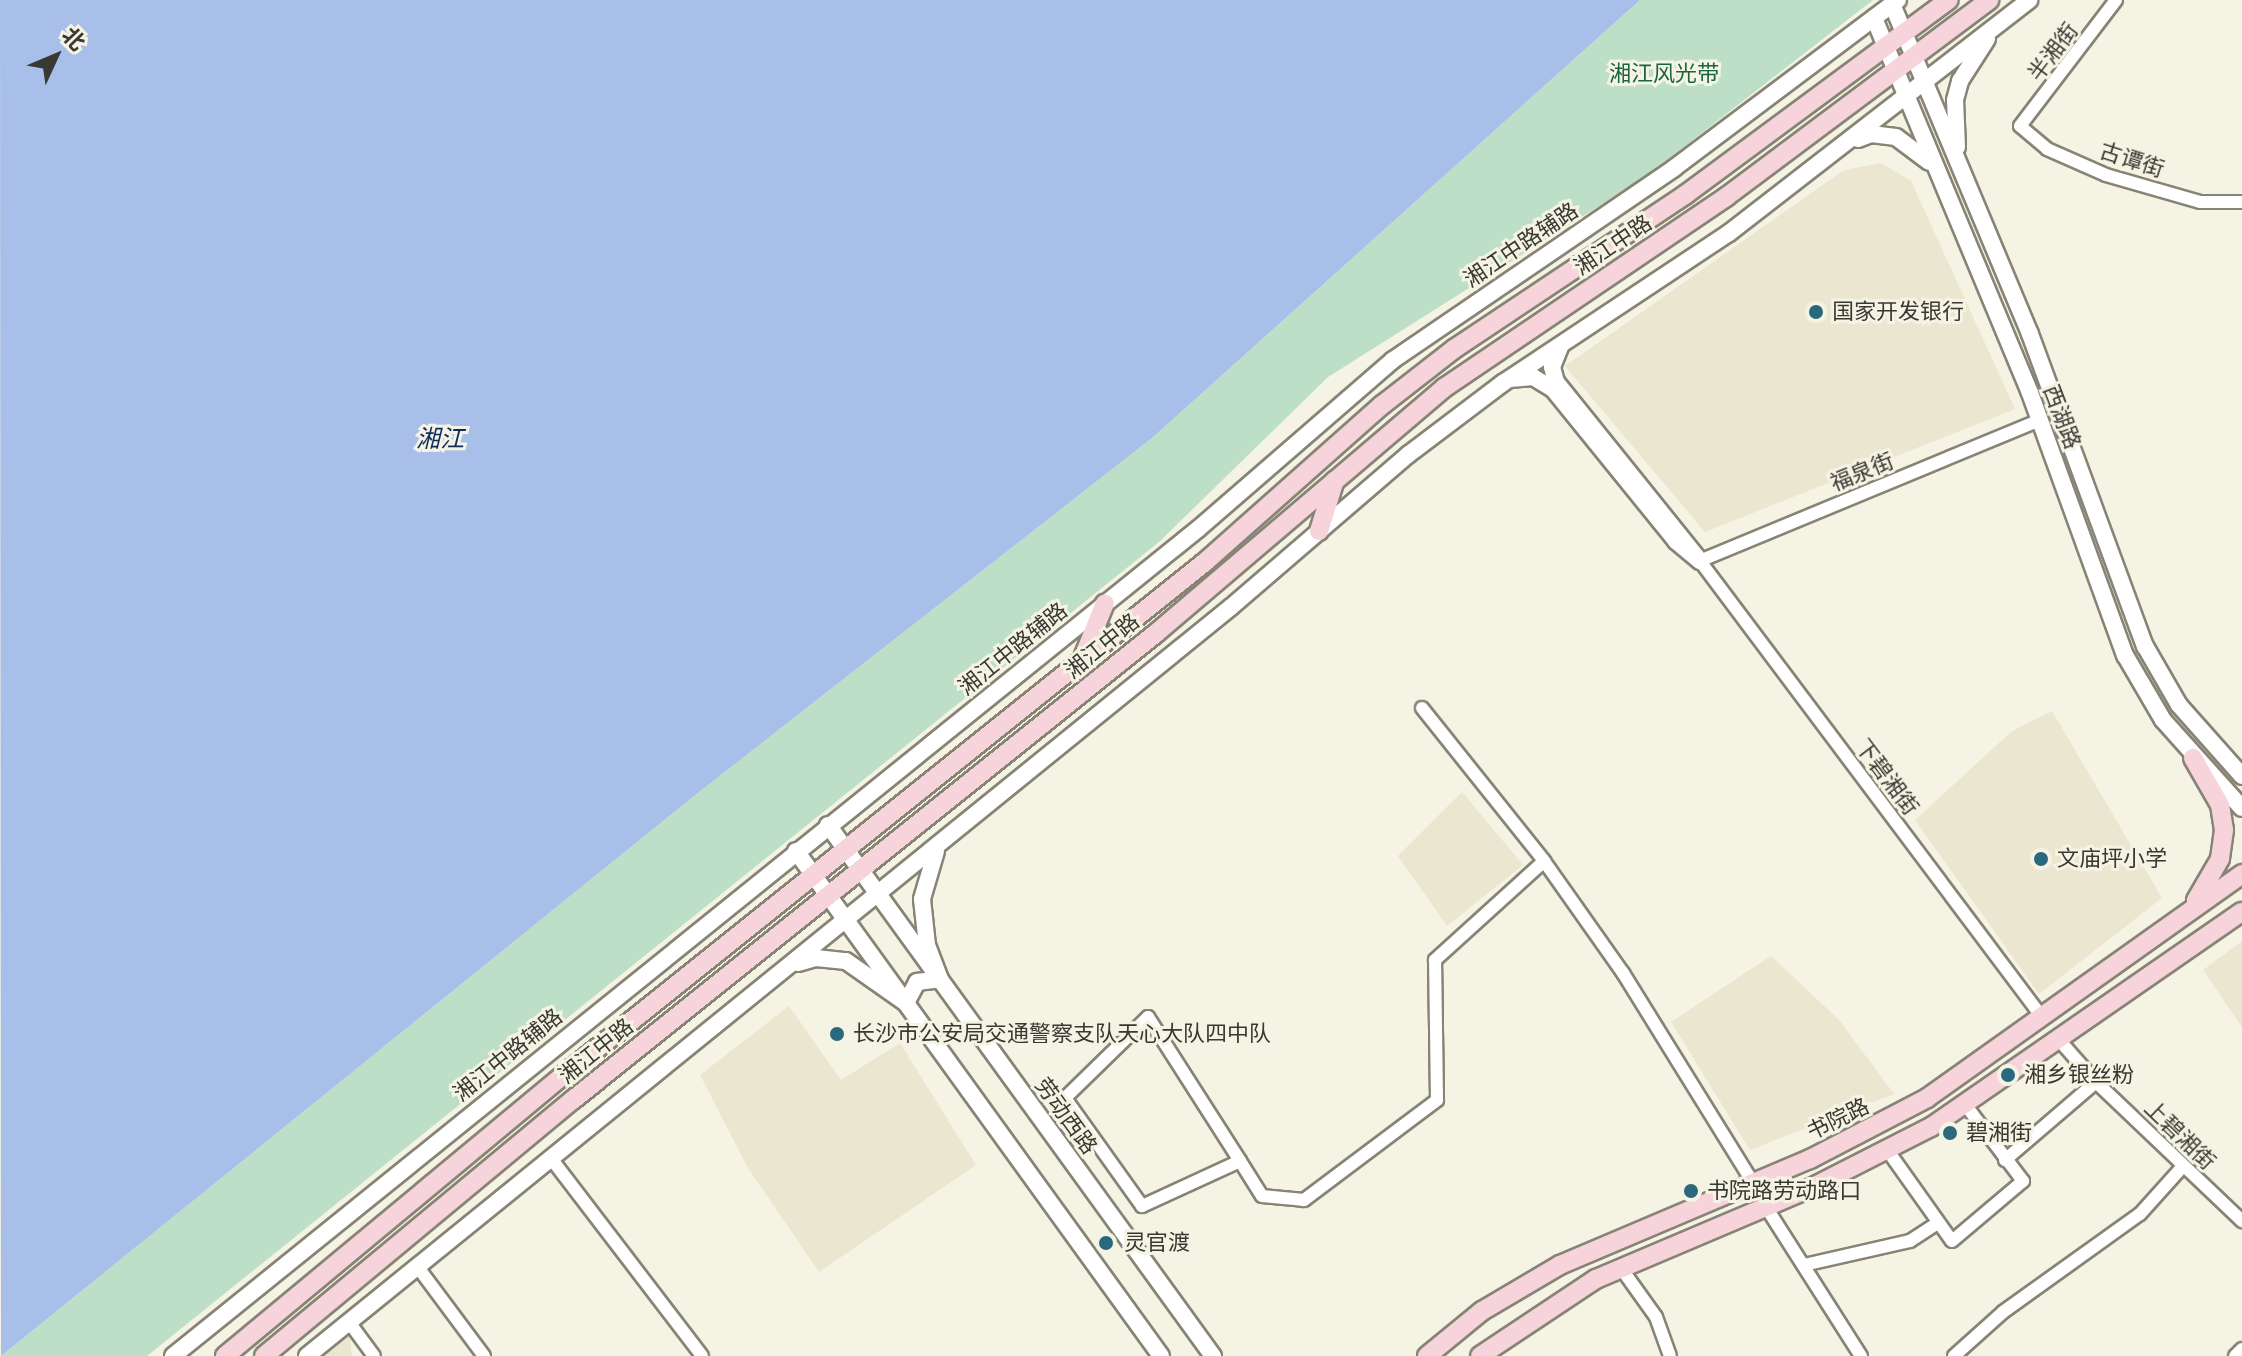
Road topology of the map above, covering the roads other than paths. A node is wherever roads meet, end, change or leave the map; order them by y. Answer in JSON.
{"nodes":[{"id":1,"x":1949,"y":0,"type":"edge"},
{"id":2,"x":1989,"y":0,"type":"edge"},
{"id":3,"x":2029,"y":0,"type":"edge"},
{"id":4,"x":2116,"y":0,"type":"edge"},
{"id":5,"x":1895,"y":2,"type":"edge"},
{"id":6,"x":1874,"y":18,"type":"junction"},
{"id":7,"x":2002,"y":21,"type":"junction"},
{"id":8,"x":1904,"y":33,"type":"junction"},
{"id":9,"x":1885,"y":47,"type":"junction"},
{"id":10,"x":1914,"y":56,"type":"junction"},
{"id":11,"x":1895,"y":70,"type":"junction"},
{"id":12,"x":1924,"y":82,"type":"junction"},
{"id":13,"x":1905,"y":97,"type":"junction"},
{"id":14,"x":2020,"y":126,"type":"joint"},
{"id":15,"x":1839,"y":150,"type":"junction"},
{"id":16,"x":1936,"y":171,"type":"junction"},
{"id":17,"x":1963,"y":176,"type":"junction"},
{"id":18,"x":2242,"y":202,"type":"edge"},
{"id":19,"x":1562,"y":344,"type":"junction"},
{"id":20,"x":1509,"y":379,"type":"junction"},
{"id":21,"x":2040,"y":420,"type":"junction"},
{"id":22,"x":1336,"y":477,"type":"junction"},
{"id":23,"x":1319,"y":531,"type":"junction"},
{"id":24,"x":1700,"y":561,"type":"junction"},
{"id":25,"x":1105,"y":603,"type":"junction"},
{"id":26,"x":1081,"y":662,"type":"junction"},
{"id":27,"x":1422,"y":708,"type":"dead end"},
{"id":28,"x":2193,"y":758,"type":"junction"},
{"id":29,"x":2242,"y":776,"type":"edge"},
{"id":30,"x":2242,"y":808,"type":"edge"},
{"id":31,"x":828,"y":825,"type":"junction"},
{"id":32,"x":941,"y":843,"type":"junction"},
{"id":33,"x":846,"y":850,"type":"junction"},
{"id":34,"x":796,"y":851,"type":"junction"},
{"id":35,"x":1544,"y":861,"type":"junction"},
{"id":36,"x":861,"y":870,"type":"junction"},
{"id":37,"x":2242,"y":874,"type":"edge"},
{"id":38,"x":814,"y":876,"type":"junction"},
{"id":39,"x":878,"y":894,"type":"junction"},
{"id":40,"x":828,"y":896,"type":"junction"},
{"id":41,"x":2242,"y":912,"type":"edge"},
{"id":42,"x":846,"y":920,"type":"junction"},
{"id":43,"x":2177,"y":921,"type":"junction"},
{"id":44,"x":786,"y":968,"type":"junction"},
{"id":45,"x":940,"y":979,"type":"junction"},
{"id":46,"x":906,"y":1003,"type":"junction"},
{"id":47,"x":2042,"y":1017,"type":"junction"},
{"id":48,"x":2060,"y":1041,"type":"junction"},
{"id":49,"x":2096,"y":1082,"type":"junction"},
{"id":50,"x":1967,"y":1107,"type":"junction"},
{"id":51,"x":1888,"y":1151,"type":"junction"},
{"id":52,"x":550,"y":1157,"type":"junction"},
{"id":53,"x":2005,"y":1160,"type":"junction"},
{"id":54,"x":1240,"y":1161,"type":"junction"},
{"id":55,"x":2183,"y":1166,"type":"junction"},
{"id":56,"x":1754,"y":1184,"type":"junction"},
{"id":57,"x":1766,"y":1207,"type":"junction"},
{"id":58,"x":2242,"y":1221,"type":"edge"},
{"id":59,"x":1938,"y":1223,"type":"junction"},
{"id":60,"x":1804,"y":1265,"type":"junction"},
{"id":61,"x":417,"y":1266,"type":"junction"},
{"id":62,"x":1621,"y":1268,"type":"junction"},
{"id":63,"x":349,"y":1322,"type":"junction"},
{"id":64,"x":2242,"y":1349,"type":"edge"},
{"id":65,"x":480,"y":1352,"type":"edge"},
{"id":66,"x":173,"y":1356,"type":"edge"},
{"id":67,"x":225,"y":1356,"type":"edge"},
{"id":68,"x":264,"y":1356,"type":"edge"},
{"id":69,"x":307,"y":1356,"type":"edge"},
{"id":70,"x":374,"y":1356,"type":"edge"},
{"id":71,"x":465,"y":1356,"type":"edge"},
{"id":72,"x":702,"y":1356,"type":"edge"},
{"id":73,"x":1161,"y":1356,"type":"edge"},
{"id":74,"x":1213,"y":1356,"type":"edge"},
{"id":75,"x":1427,"y":1356,"type":"edge"},
{"id":76,"x":1480,"y":1356,"type":"edge"},
{"id":77,"x":1670,"y":1356,"type":"edge"},
{"id":78,"x":1861,"y":1356,"type":"edge"},
{"id":79,"x":1954,"y":1356,"type":"edge"},
{"id":80,"x":2235,"y":1356,"type":"edge"}],
"edges":[{"from":1,"to":8,"type":"main road","name":"湘江中路"},
{"from":2,"to":10,"type":"main road","name":"湘江中路"},
{"from":3,"to":7,"type":"street"},
{"from":4,"to":14,"type":"street","name":"半湘街"},
{"from":5,"to":6,"type":"street","name":"湘江中路辅路"},
{"from":5,"to":8,"type":"street","name":"西湖路"},
{"from":6,"to":9,"type":"street","name":"西湖路"},
{"from":6,"to":25,"type":"street","name":"湘江中路辅路"},
{"from":7,"to":12,"type":"street"},
{"from":7,"to":17,"type":"street"},
{"from":8,"to":9,"type":"main road","name":"湘江中路"},
{"from":8,"to":10,"type":"street","name":"西湖路"},
{"from":9,"to":11,"type":"street","name":"西湖路"},
{"from":9,"to":26,"type":"main road","name":"湘江中路"},
{"from":10,"to":11,"type":"main road","name":"湘江中路"},
{"from":10,"to":12,"type":"street","name":"西湖路"},
{"from":11,"to":13,"type":"street","name":"西湖路"},
{"from":11,"to":22,"type":"main road","name":"湘江中路"},
{"from":12,"to":13,"type":"street"},
{"from":12,"to":17,"type":"street","name":"西湖路"},
{"from":13,"to":15,"type":"street"},
{"from":13,"to":16,"type":"street","name":"西湖路"},
{"from":14,"to":18,"type":"street","name":"古谭街"},
{"from":15,"to":16,"type":"street"},
{"from":15,"to":19,"type":"street"},
{"from":16,"to":21,"type":"street","name":"西湖路"},
{"from":17,"to":29,"type":"street","name":"西湖路"},
{"from":19,"to":20,"type":"street"},
{"from":19,"to":24,"type":"street","name":"下碧湘街"},
{"from":20,"to":23,"type":"street"},
{"from":20,"to":24,"type":"street","name":"下碧湘街"},
{"from":21,"to":24,"type":"street","name":"福泉街"},
{"from":21,"to":28,"type":"street","name":"西湖路"},
{"from":22,"to":23,"type":"main road"},
{"from":22,"to":36,"type":"main road","name":"湘江中路"},
{"from":23,"to":32,"type":"street"},
{"from":24,"to":47,"type":"street","name":"下碧湘街"},
{"from":25,"to":26,"type":"main road"},
{"from":25,"to":31,"type":"street","name":"湘江中路辅路"},
{"from":26,"to":33,"type":"main road","name":"湘江中路"},
{"from":27,"to":35,"type":"street"},
{"from":28,"to":30,"type":"street","name":"西湖路"},
{"from":28,"to":43,"type":"main road"},
{"from":31,"to":33,"type":"street","name":"劳动西路"},
{"from":31,"to":34,"type":"street","name":"湘江中路辅路"},
{"from":32,"to":39,"type":"street"},
{"from":32,"to":45,"type":"street"},
{"from":33,"to":36,"type":"street","name":"劳动西路"},
{"from":33,"to":38,"type":"main road","name":"湘江中路"},
{"from":34,"to":38,"type":"street"},
{"from":34,"to":66,"type":"street","name":"湘江中路辅路"},
{"from":35,"to":54,"type":"street"},
{"from":35,"to":56,"type":"street"},
{"from":36,"to":39,"type":"street","name":"劳动西路"},
{"from":36,"to":40,"type":"main road","name":"湘江中路"},
{"from":37,"to":43,"type":"main road","name":"书院路"},
{"from":38,"to":40,"type":"street"},
{"from":38,"to":67,"type":"main road","name":"湘江中路"},
{"from":39,"to":42,"type":"street"},
{"from":39,"to":45,"type":"street","name":"劳动西路"},
{"from":40,"to":42,"type":"street"},
{"from":40,"to":68,"type":"main road","name":"湘江中路"},
{"from":41,"to":48,"type":"main road"},
{"from":42,"to":44,"type":"street"},
{"from":42,"to":46,"type":"street"},
{"from":43,"to":47,"type":"main road","name":"书院路"},
{"from":44,"to":46,"type":"street"},
{"from":44,"to":52,"type":"street"},
{"from":45,"to":46,"type":"street"},
{"from":45,"to":74,"type":"street","name":"劳动西路"},
{"from":46,"to":73,"type":"street"},
{"from":47,"to":56,"type":"main road","name":"书院路"},
{"from":48,"to":49,"type":"street","name":"上碧湘街"},
{"from":48,"to":50,"type":"main road"},
{"from":49,"to":53,"type":"street"},
{"from":49,"to":55,"type":"street","name":"上碧湘街"},
{"from":50,"to":51,"type":"main road"},
{"from":50,"to":53,"type":"street"},
{"from":51,"to":57,"type":"main road"},
{"from":51,"to":59,"type":"street"},
{"from":52,"to":61,"type":"street"},
{"from":52,"to":72,"type":"street"},
{"from":53,"to":59,"type":"street"},
{"from":54,"to":54,"type":"street"},
{"from":55,"to":58,"type":"street","name":"上碧湘街"},
{"from":55,"to":79,"type":"street"},
{"from":56,"to":75,"type":"main road","name":"书院路"},
{"from":57,"to":60,"type":"street"},
{"from":57,"to":62,"type":"main road"},
{"from":59,"to":60,"type":"street"},
{"from":60,"to":78,"type":"street"},
{"from":61,"to":63,"type":"street"},
{"from":61,"to":65,"type":"street"},
{"from":62,"to":76,"type":"main road"},
{"from":62,"to":77,"type":"street"},
{"from":63,"to":69,"type":"street"},
{"from":63,"to":70,"type":"street"},
{"from":64,"to":80,"type":"street"},
{"from":65,"to":71,"type":"street"}]}
